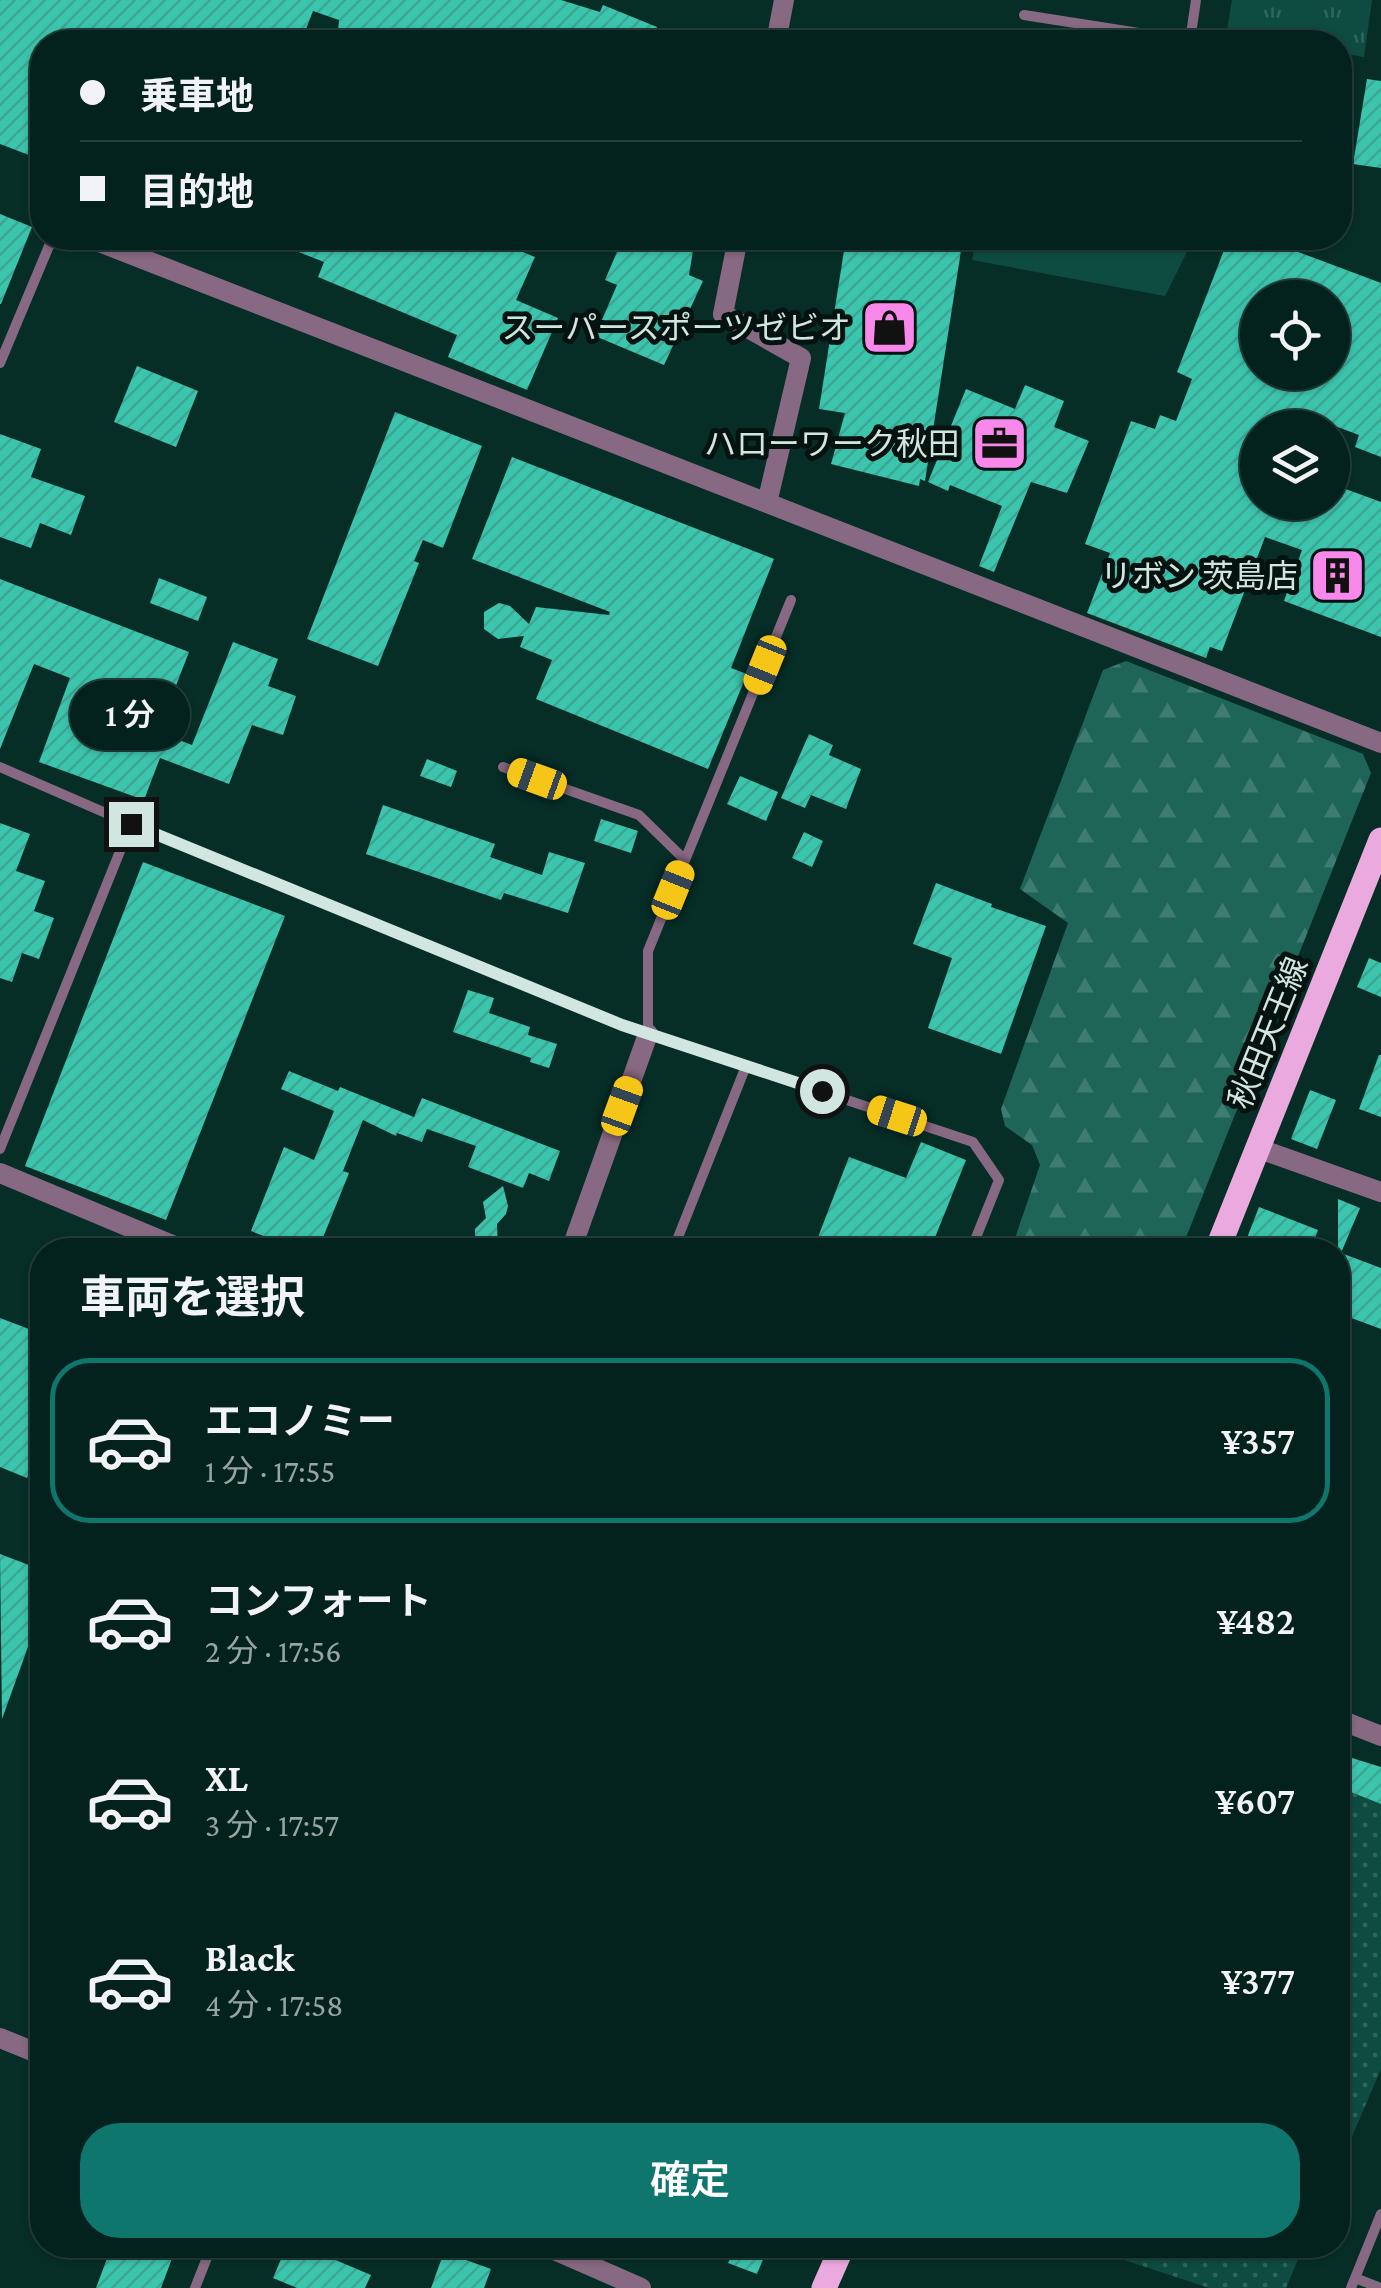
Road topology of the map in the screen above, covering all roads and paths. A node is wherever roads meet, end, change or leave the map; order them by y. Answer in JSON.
{"nodes":[{"id":1,"x":784,"y":0,"type":"edge"},
{"id":2,"x":1196,"y":0,"type":"edge"},
{"id":3,"x":1024,"y":15,"type":"dead end"},
{"id":4,"x":778,"y":30,"type":"edge"},
{"id":5,"x":1118,"y":30,"type":"edge"},
{"id":6,"x":1195,"y":30,"type":"edge"},
{"id":7,"x":47,"y":250,"type":"edge"},
{"id":8,"x":120,"y":250,"type":"edge"},
{"id":9,"x":736,"y":250,"type":"edge"},
{"id":10,"x":0,"y":363,"type":"edge"},
{"id":11,"x":767,"y":503,"type":"junction"},
{"id":12,"x":792,"y":600,"type":"dead end"},
{"id":13,"x":1381,"y":743,"type":"edge"},
{"id":14,"x":503,"y":766,"type":"dead end"},
{"id":15,"x":0,"y":767,"type":"edge"},
{"id":16,"x":131,"y":824,"type":"junction"},
{"id":17,"x":1381,"y":840,"type":"edge"},
{"id":18,"x":685,"y":860,"type":"junction"},
{"id":19,"x":648,"y":1034,"type":"junction"},
{"id":20,"x":746,"y":1066,"type":"junction"},
{"id":21,"x":1257,"y":1148,"type":"junction"},
{"id":22,"x":0,"y":1149,"type":"edge"},
{"id":23,"x":0,"y":1173,"type":"edge"},
{"id":24,"x":1381,"y":1192,"type":"edge"},
{"id":25,"x":155,"y":1238,"type":"edge"},
{"id":26,"x":576,"y":1238,"type":"edge"},
{"id":27,"x":678,"y":1238,"type":"edge"},
{"id":28,"x":976,"y":1238,"type":"edge"},
{"id":29,"x":1221,"y":1238,"type":"edge"},
{"id":30,"x":1350,"y":1724,"type":"edge"},
{"id":31,"x":1381,"y":1736,"type":"edge"},
{"id":32,"x":0,"y":2038,"type":"edge"},
{"id":33,"x":30,"y":2050,"type":"edge"},
{"id":34,"x":1381,"y":2214,"type":"edge"},
{"id":35,"x":1376,"y":2240,"type":"edge"},
{"id":36,"x":207,"y":2258,"type":"edge"},
{"id":37,"x":572,"y":2258,"type":"edge"},
{"id":38,"x":837,"y":2258,"type":"edge"},
{"id":39,"x":1353,"y":2283,"type":"edge"},
{"id":40,"x":195,"y":2288,"type":"edge"},
{"id":41,"x":641,"y":2288,"type":"edge"},
{"id":42,"x":824,"y":2288,"type":"edge"},
{"id":43,"x":1381,"y":2288,"type":"edge"}],
"edges":[{"from":1,"to":4,"type":"street"},
{"from":2,"to":6,"type":"lane"},
{"from":3,"to":5,"type":"lane"},
{"from":7,"to":10,"type":"lane"},
{"from":8,"to":11,"type":"street"},
{"from":9,"to":11,"type":"street"},
{"from":11,"to":13,"type":"street"},
{"from":12,"to":18,"type":"lane"},
{"from":14,"to":18,"type":"lane"},
{"from":15,"to":16,"type":"lane"},
{"from":16,"to":19,"type":"lane"},
{"from":16,"to":22,"type":"lane"},
{"from":17,"to":21,"type":"main road","name":"秋田天王線"},
{"from":18,"to":19,"type":"lane"},
{"from":19,"to":20,"type":"lane"},
{"from":19,"to":26,"type":"street"},
{"from":20,"to":27,"type":"lane"},
{"from":20,"to":28,"type":"lane"},
{"from":21,"to":24,"type":"street"},
{"from":21,"to":29,"type":"main road","name":"秋田天王線"},
{"from":23,"to":25,"type":"street"},
{"from":30,"to":31,"type":"street"},
{"from":32,"to":33,"type":"street"},
{"from":34,"to":35,"type":"lane"},
{"from":35,"to":39,"type":"lane"},
{"from":36,"to":40,"type":"lane"},
{"from":37,"to":41,"type":"street"},
{"from":38,"to":42,"type":"main road"},
{"from":39,"to":43,"type":"lane"}]}
